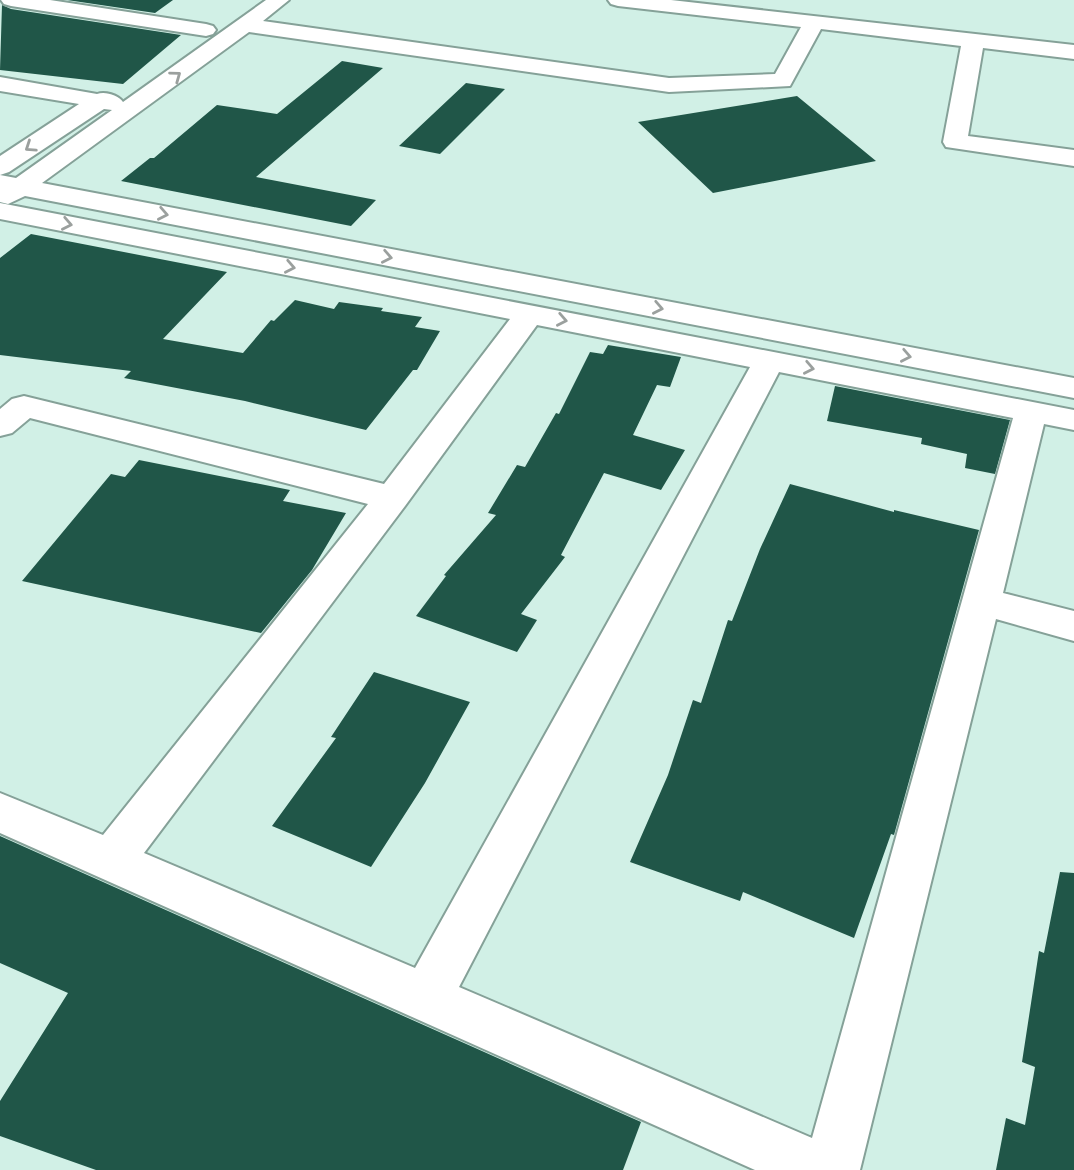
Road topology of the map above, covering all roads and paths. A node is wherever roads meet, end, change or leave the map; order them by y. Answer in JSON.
{"nodes":[{"id":1,"x":11,"y":0,"type":"edge"},
{"id":2,"x":250,"y":0,"type":"edge"},
{"id":3,"x":279,"y":0,"type":"edge"},
{"id":4,"x":618,"y":0,"type":"edge"},
{"id":5,"x":718,"y":0,"type":"edge"},
{"id":6,"x":45,"y":2,"type":"edge"},
{"id":7,"x":814,"y":23,"type":"junction"},
{"id":8,"x":246,"y":25,"type":"junction"},
{"id":9,"x":206,"y":30,"type":"junction"},
{"id":10,"x":1074,"y":38,"type":"edge"},
{"id":11,"x":972,"y":41,"type":"junction"},
{"id":12,"x":1074,"y":52,"type":"edge"},
{"id":13,"x":0,"y":84,"type":"edge"},
{"id":14,"x":100,"y":101,"type":"junction"},
{"id":15,"x":0,"y":105,"type":"edge"},
{"id":16,"x":134,"y":106,"type":"junction"},
{"id":17,"x":75,"y":118,"type":"junction"},
{"id":18,"x":111,"y":124,"type":"junction"},
{"id":19,"x":1074,"y":158,"type":"edge"},
{"id":20,"x":0,"y":167,"type":"edge"},
{"id":21,"x":7,"y":190,"type":"edge"},
{"id":22,"x":0,"y":211,"type":"edge"},
{"id":23,"x":530,"y":314,"type":"junction"},
{"id":24,"x":769,"y":360,"type":"junction"},
{"id":25,"x":1074,"y":388,"type":"edge"},
{"id":26,"x":8,"y":411,"type":"edge"},
{"id":27,"x":1031,"y":412,"type":"junction"},
{"id":28,"x":1074,"y":420,"type":"edge"},
{"id":29,"x":393,"y":498,"type":"junction"},
{"id":30,"x":981,"y":601,"type":"junction"},
{"id":31,"x":1074,"y":626,"type":"edge"},
{"id":32,"x":0,"y":812,"type":"edge"},
{"id":33,"x":111,"y":860,"type":"junction"},
{"id":34,"x":426,"y":998,"type":"junction"},
{"id":35,"x":820,"y":1170,"type":"edge"},
{"id":36,"x":832,"y":1170,"type":"edge"}],
"edges":[{"from":1,"to":6,"type":"street"},
{"from":2,"to":9,"type":"street"},
{"from":3,"to":8,"type":"street"},
{"from":4,"to":7,"type":"street"},
{"from":5,"to":10,"type":"street"},
{"from":6,"to":9,"type":"street"},
{"from":7,"to":8,"type":"street"},
{"from":7,"to":11,"type":"street"},
{"from":16,"to":8,"type":"street","one_way":true},
{"from":9,"to":14,"type":"street"},
{"from":11,"to":12,"type":"street"},
{"from":11,"to":19,"type":"street"},
{"from":13,"to":14,"type":"street"},
{"from":14,"to":16,"type":"street"},
{"from":14,"to":17,"type":"street"},
{"from":15,"to":17,"type":"street"},
{"from":16,"to":18,"type":"street"},
{"from":17,"to":18,"type":"street"},
{"from":17,"to":20,"type":"street","one_way":true},
{"from":18,"to":21,"type":"street"},
{"from":21,"to":25,"type":"street","one_way":true},
{"from":22,"to":23,"type":"street","one_way":true},
{"from":23,"to":24,"type":"street","one_way":true},
{"from":23,"to":29,"type":"street"},
{"from":24,"to":27,"type":"street","one_way":true},
{"from":24,"to":34,"type":"street"},
{"from":26,"to":29,"type":"street"},
{"from":27,"to":28,"type":"street"},
{"from":27,"to":30,"type":"street"},
{"from":29,"to":33,"type":"street"},
{"from":30,"to":31,"type":"street"},
{"from":30,"to":36,"type":"street"},
{"from":32,"to":33,"type":"street"},
{"from":33,"to":34,"type":"street"},
{"from":34,"to":35,"type":"street"}]}
